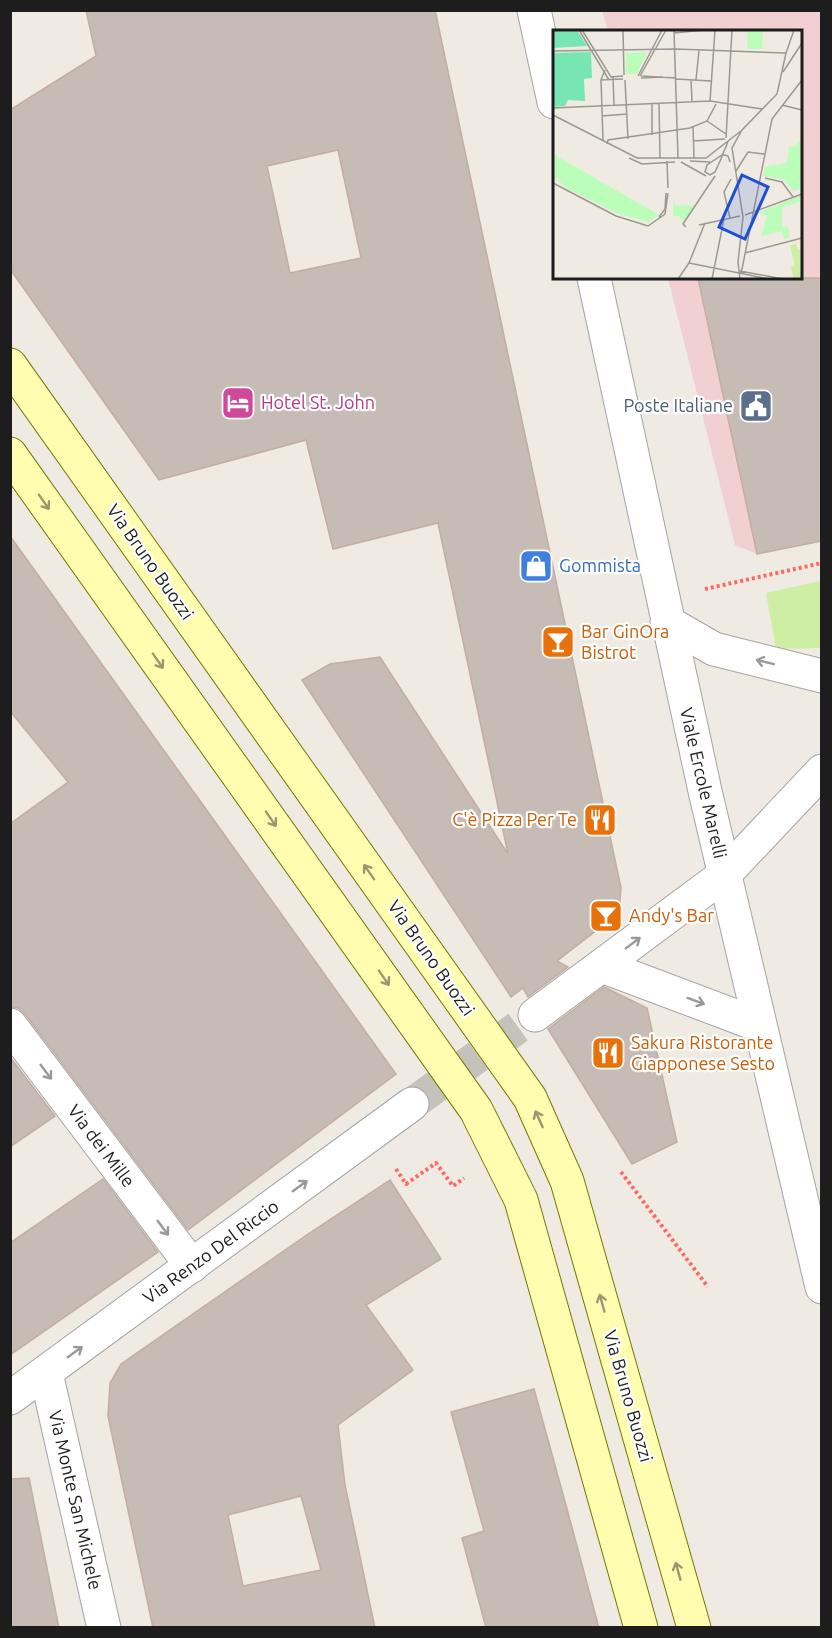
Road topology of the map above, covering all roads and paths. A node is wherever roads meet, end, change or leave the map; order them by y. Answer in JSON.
{"nodes":[{"id":1,"x":534,"y":10,"type":"edge"},
{"id":2,"x":553,"y":93,"type":"edge"},
{"id":3,"x":594,"y":279,"type":"edge"},
{"id":4,"x":10,"y":365,"type":"edge"},
{"id":5,"x":10,"y":454,"type":"edge"},
{"id":6,"x":822,"y":563,"type":"edge"},
{"id":7,"x":664,"y":610,"type":"junction"},
{"id":8,"x":822,"y":676,"type":"edge"},
{"id":9,"x":822,"y":771,"type":"edge"},
{"id":10,"x":724,"y":875,"type":"junction"},
{"id":11,"x":602,"y":966,"type":"junction"},
{"id":12,"x":535,"y":1015,"type":"tunnel mouth"},
{"id":13,"x":10,"y":1025,"type":"edge"},
{"id":14,"x":759,"y":1025,"type":"junction"},
{"id":15,"x":412,"y":1104,"type":"tunnel mouth"},
{"id":16,"x":621,"y":1172,"type":"dead end"},
{"id":17,"x":467,"y":1176,"type":"dead end"},
{"id":18,"x":406,"y":1184,"type":"dead end"},
{"id":19,"x":192,"y":1266,"type":"junction"},
{"id":20,"x":708,"y":1287,"type":"dead end"},
{"id":21,"x":822,"y":1287,"type":"edge"},
{"id":22,"x":46,"y":1373,"type":"junction"},
{"id":23,"x":10,"y":1398,"type":"edge"},
{"id":24,"x":104,"y":1628,"type":"edge"},
{"id":25,"x":641,"y":1628,"type":"edge"},
{"id":26,"x":694,"y":1628,"type":"edge"}],
"edges":[{"from":1,"to":2,"type":"street"},
{"from":3,"to":7,"type":"street","name":"Viale Ercole Marelli"},
{"from":26,"to":4,"type":"main road","name":"Via Bruno Buozzi","one_way":true},
{"from":5,"to":25,"type":"main road","one_way":true},
{"from":6,"to":7,"type":"path"},
{"from":8,"to":7,"type":"street","one_way":true},
{"from":7,"to":10,"type":"street","name":"Viale Ercole Marelli"},
{"from":9,"to":10,"type":"street"},
{"from":11,"to":10,"type":"street","one_way":true},
{"from":10,"to":14,"type":"street","name":"Viale Ercole Marelli"},
{"from":11,"to":12,"type":"street"},
{"from":11,"to":14,"type":"street","one_way":true},
{"from":13,"to":19,"type":"street","name":"Via dei Mille","one_way":true},
{"from":14,"to":21,"type":"street","name":"Viale Ercole Marelli"},
{"from":19,"to":15,"type":"street","name":"Via Renzo Del Riccio","one_way":true},
{"from":16,"to":20,"type":"path"},
{"from":17,"to":18,"type":"path"},
{"from":22,"to":19,"type":"street","name":"Via Renzo Del Riccio","one_way":true},
{"from":22,"to":23,"type":"street","name":"Via Renzo Del Riccio"},
{"from":22,"to":24,"type":"street","name":"Via Monte San Michele"}]}
